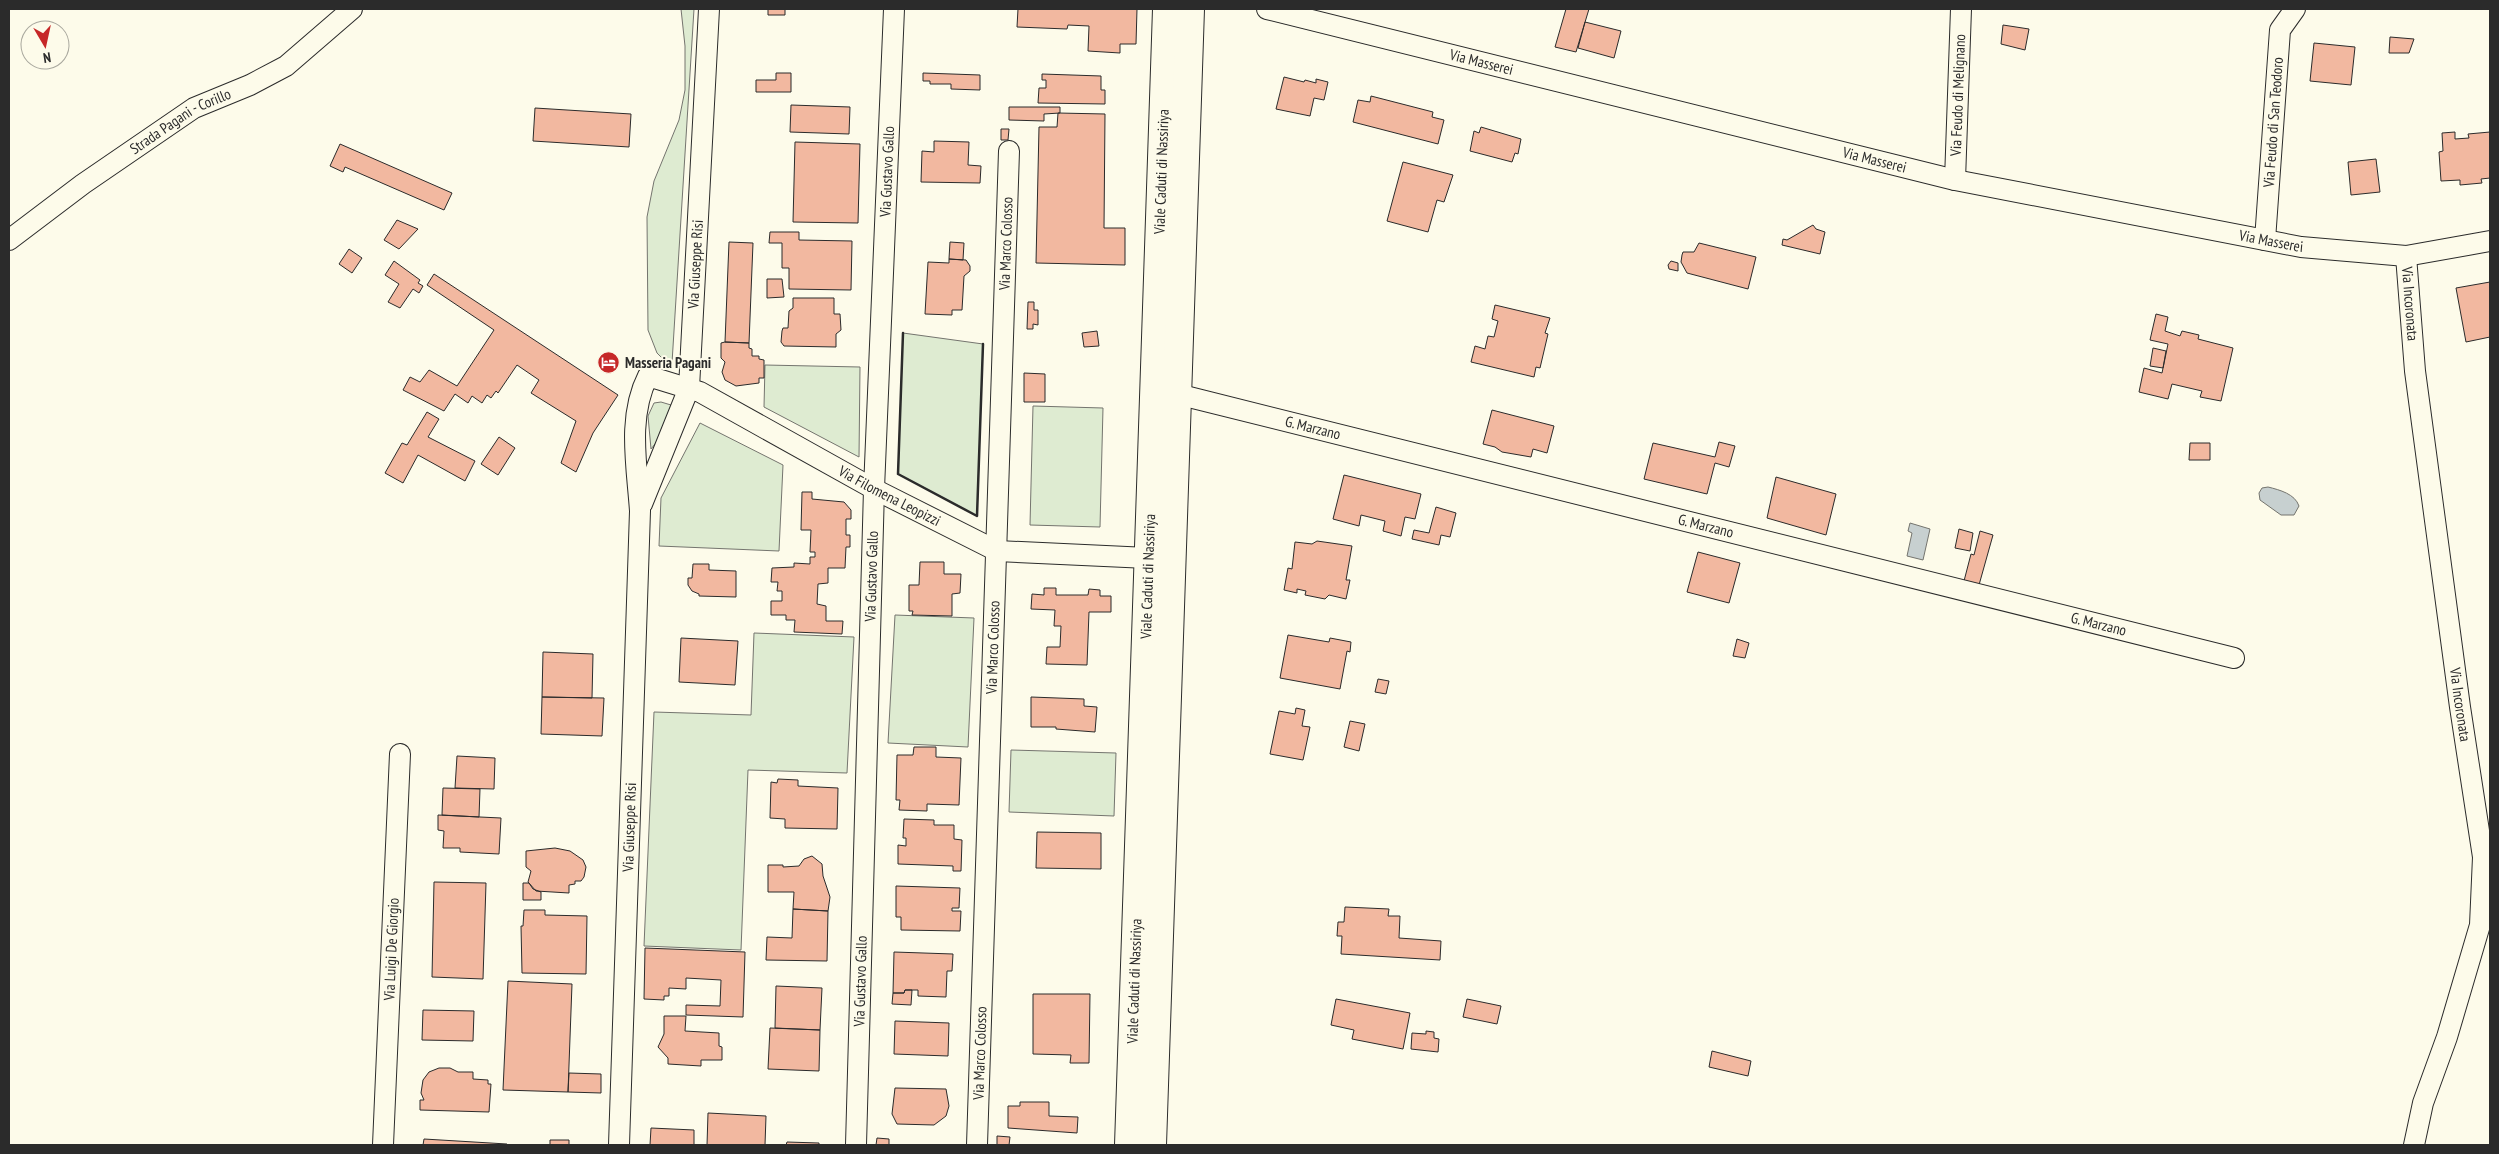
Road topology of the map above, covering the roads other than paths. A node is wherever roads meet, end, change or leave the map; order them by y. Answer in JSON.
{"nodes":[{"id":1,"x":352,"y":9,"type":"edge"},
{"id":2,"x":709,"y":9,"type":"edge"},
{"id":3,"x":894,"y":9,"type":"edge"},
{"id":4,"x":1166,"y":9,"type":"edge"},
{"id":5,"x":1190,"y":9,"type":"edge"},
{"id":6,"x":1266,"y":9,"type":"edge"},
{"id":7,"x":1961,"y":9,"type":"edge"},
{"id":8,"x":2295,"y":9,"type":"edge"},
{"id":9,"x":1009,"y":151,"type":"dead end"},
{"id":10,"x":1955,"y":180,"type":"junction"},
{"id":11,"x":9,"y":240,"type":"edge"},
{"id":12,"x":2265,"y":240,"type":"junction"},
{"id":13,"x":2490,"y":241,"type":"edge"},
{"id":14,"x":2406,"y":256,"type":"junction"},
{"id":15,"x":648,"y":376,"type":"joint"},
{"id":16,"x":689,"y":388,"type":"junction"},
{"id":17,"x":1177,"y":394,"type":"junction"},
{"id":18,"x":874,"y":490,"type":"junction"},
{"id":19,"x":640,"y":511,"type":"junction"},
{"id":20,"x":998,"y":551,"type":"junction"},
{"id":21,"x":1148,"y":558,"type":"junction"},
{"id":22,"x":2234,"y":658,"type":"dead end"},
{"id":23,"x":400,"y":754,"type":"dead end"},
{"id":24,"x":383,"y":1145,"type":"edge"},
{"id":25,"x":619,"y":1145,"type":"edge"},
{"id":26,"x":856,"y":1145,"type":"edge"},
{"id":27,"x":977,"y":1145,"type":"edge"},
{"id":28,"x":1128,"y":1145,"type":"edge"},
{"id":29,"x":1152,"y":1145,"type":"edge"},
{"id":30,"x":2414,"y":1145,"type":"edge"}],
"edges":[{"from":1,"to":11,"type":"street","name":"Strada Pagani - Corillo"},
{"from":2,"to":16,"type":"street","name":"Via Giuseppe Risi"},
{"from":3,"to":18,"type":"street","name":"Via Gustavo Gallo"},
{"from":4,"to":21,"type":"main road","name":"Viale Caduti di Nassiriya"},
{"from":5,"to":17,"type":"main road","name":"Viale Caduti di Nassiriya"},
{"from":6,"to":10,"type":"street","name":"Via Masserei"},
{"from":7,"to":10,"type":"street","name":"Via Feudo di Melignano"},
{"from":8,"to":12,"type":"street","name":"Via Feudo di San Teodoro"},
{"from":9,"to":20,"type":"street","name":"Via Marco Colosso"},
{"from":10,"to":12,"type":"street","name":"Via Masserei"},
{"from":12,"to":14,"type":"street","name":"Via Masserei"},
{"from":13,"to":14,"type":"street","name":"Via Masserei"},
{"from":14,"to":30,"type":"street","name":"Via Incoronata"},
{"from":15,"to":16,"type":"street","name":"Via Filomena Leopizzi"},
{"from":15,"to":19,"type":"street","name":"Via Giuseppe Risi"},
{"from":16,"to":18,"type":"street","name":"Via Filomena Leopizzi"},
{"from":16,"to":19,"type":"street","name":"Via Giuseppe Risi"},
{"from":17,"to":22,"type":"street","name":"G. Marzano"},
{"from":17,"to":29,"type":"main road","name":"Viale Caduti di Nassiriya"},
{"from":18,"to":20,"type":"street","name":"Via Filomena Leopizzi"},
{"from":18,"to":26,"type":"street","name":"Via Gustavo Gallo"},
{"from":19,"to":25,"type":"street","name":"Via Giuseppe Risi"},
{"from":20,"to":21,"type":"street","name":"Via Filomena Leopizzi"},
{"from":20,"to":27,"type":"street","name":"Via Marco Colosso"},
{"from":21,"to":28,"type":"main road","name":"Viale Caduti di Nassiriya"},
{"from":23,"to":24,"type":"street","name":"Via Luigi De Giorgio"}]}
